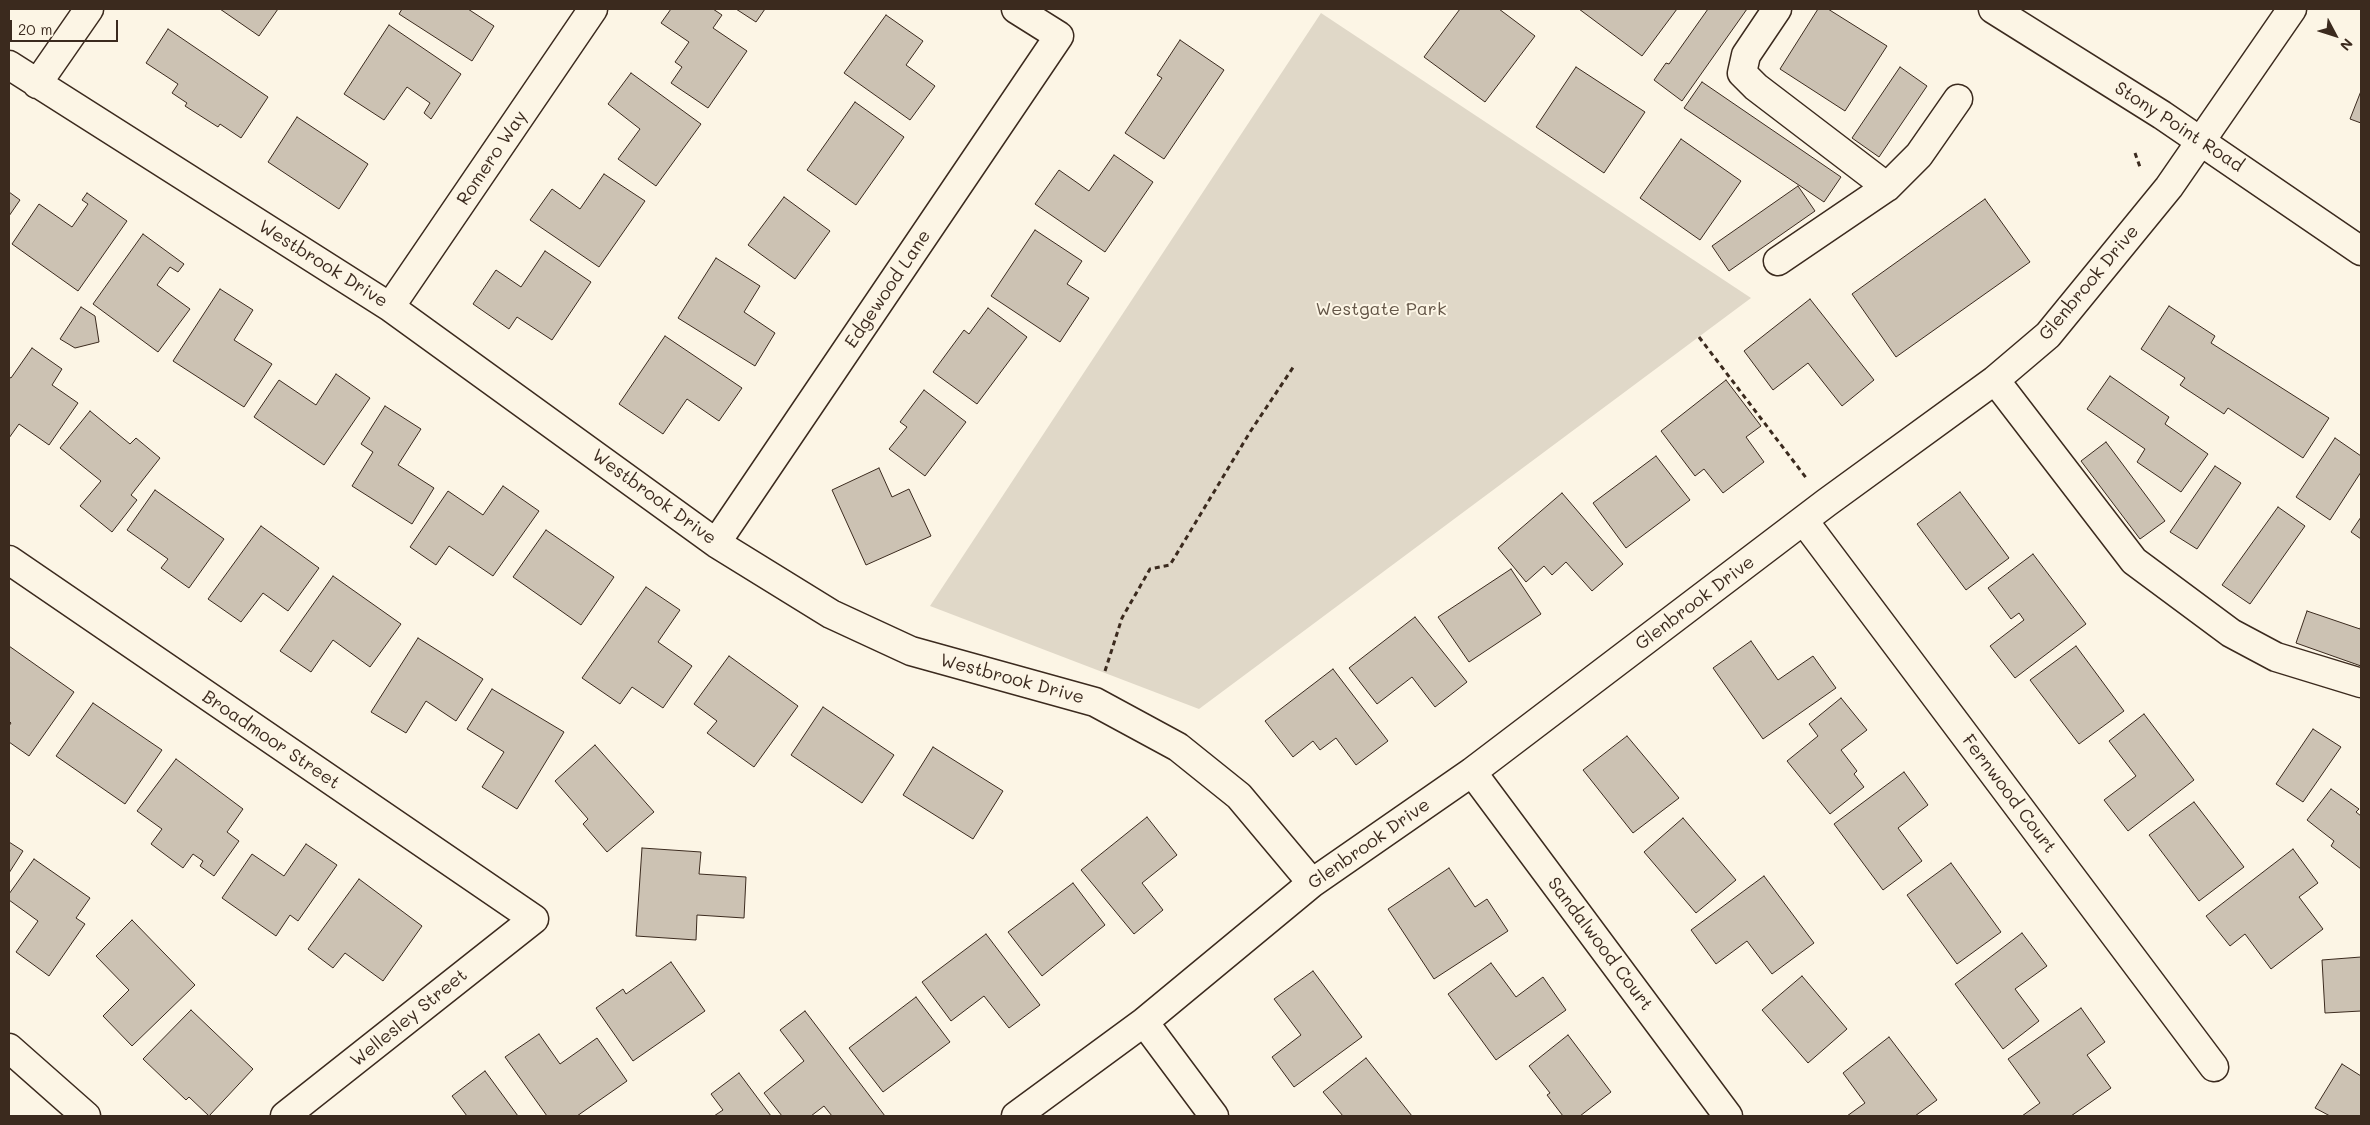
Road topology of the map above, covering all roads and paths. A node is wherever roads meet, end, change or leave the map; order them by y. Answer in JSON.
{"nodes":[{"id":1,"x":89,"y":9,"type":"edge"},
{"id":2,"x":593,"y":9,"type":"edge"},
{"id":3,"x":1016,"y":9,"type":"edge"},
{"id":4,"x":1777,"y":9,"type":"edge"},
{"id":5,"x":1993,"y":9,"type":"edge"},
{"id":6,"x":2292,"y":9,"type":"edge"},
{"id":7,"x":9,"y":65,"type":"edge"},
{"id":8,"x":37,"y":84,"type":"junction"},
{"id":9,"x":1958,"y":99,"type":"dead end"},
{"id":10,"x":2202,"y":141,"type":"junction"},
{"id":11,"x":2135,"y":153,"type":"dead end"},
{"id":12,"x":2140,"y":167,"type":"dead end"},
{"id":13,"x":1887,"y":187,"type":"junction"},
{"id":14,"x":2361,"y":251,"type":"edge"},
{"id":15,"x":1778,"y":261,"type":"dead end"},
{"id":16,"x":390,"y":307,"type":"junction"},
{"id":17,"x":1699,"y":337,"type":"dead end"},
{"id":18,"x":1294,"y":366,"type":"dead end"},
{"id":19,"x":1995,"y":380,"type":"junction"},
{"id":20,"x":1826,"y":503,"type":"junction"},
{"id":21,"x":1804,"y":520,"type":"junction"},
{"id":22,"x":716,"y":543,"type":"junction"},
{"id":23,"x":9,"y":560,"type":"edge"},
{"id":24,"x":2361,"y":683,"type":"edge"},
{"id":25,"x":1095,"y":702,"type":"junction"},
{"id":26,"x":1472,"y":772,"type":"junction"},
{"id":27,"x":1312,"y":883,"type":"junction"},
{"id":28,"x":534,"y":919,"type":"joint"},
{"id":29,"x":1144,"y":1022,"type":"junction"},
{"id":30,"x":9,"y":1048,"type":"edge"},
{"id":31,"x":2214,"y":1067,"type":"dead end"},
{"id":32,"x":86,"y":1116,"type":"edge"},
{"id":33,"x":285,"y":1116,"type":"edge"},
{"id":34,"x":1016,"y":1116,"type":"edge"},
{"id":35,"x":1214,"y":1116,"type":"edge"},
{"id":36,"x":1728,"y":1116,"type":"edge"}],
"edges":[{"from":1,"to":8,"type":"street"},
{"from":2,"to":16,"type":"street","name":"Romero Way"},
{"from":3,"to":22,"type":"street","name":"Edgewood Lane"},
{"from":4,"to":13,"type":"street"},
{"from":5,"to":10,"type":"street","name":"Stony Point Road"},
{"from":6,"to":10,"type":"street","name":"Glenbrook Drive"},
{"from":7,"to":8,"type":"street","name":"Westbrook Drive"},
{"from":8,"to":16,"type":"street","name":"Westbrook Drive"},
{"from":9,"to":13,"type":"street"},
{"from":10,"to":14,"type":"street","name":"Stony Point Road"},
{"from":10,"to":19,"type":"street","name":"Glenbrook Drive"},
{"from":11,"to":12,"type":"path"},
{"from":13,"to":15,"type":"street"},
{"from":16,"to":22,"type":"street","name":"Westbrook Drive"},
{"from":17,"to":20,"type":"path"},
{"from":18,"to":25,"type":"path"},
{"from":19,"to":20,"type":"street","name":"Glenbrook Drive"},
{"from":19,"to":24,"type":"street"},
{"from":20,"to":21,"type":"street","name":"Glenbrook Drive"},
{"from":21,"to":26,"type":"street","name":"Glenbrook Drive"},
{"from":21,"to":31,"type":"street","name":"Fernwood Court"},
{"from":22,"to":25,"type":"street","name":"Westbrook Drive"},
{"from":23,"to":28,"type":"street","name":"Broadmoor Street"},
{"from":25,"to":27,"type":"street","name":"Westbrook Drive"},
{"from":26,"to":27,"type":"street","name":"Glenbrook Drive"},
{"from":26,"to":36,"type":"street","name":"Sandalwood Court"},
{"from":27,"to":29,"type":"street","name":"Glenbrook Drive"},
{"from":28,"to":33,"type":"street","name":"Wellesley Street"},
{"from":29,"to":34,"type":"street","name":"Glenbrook Drive"},
{"from":29,"to":35,"type":"street"},
{"from":30,"to":32,"type":"street"}]}
